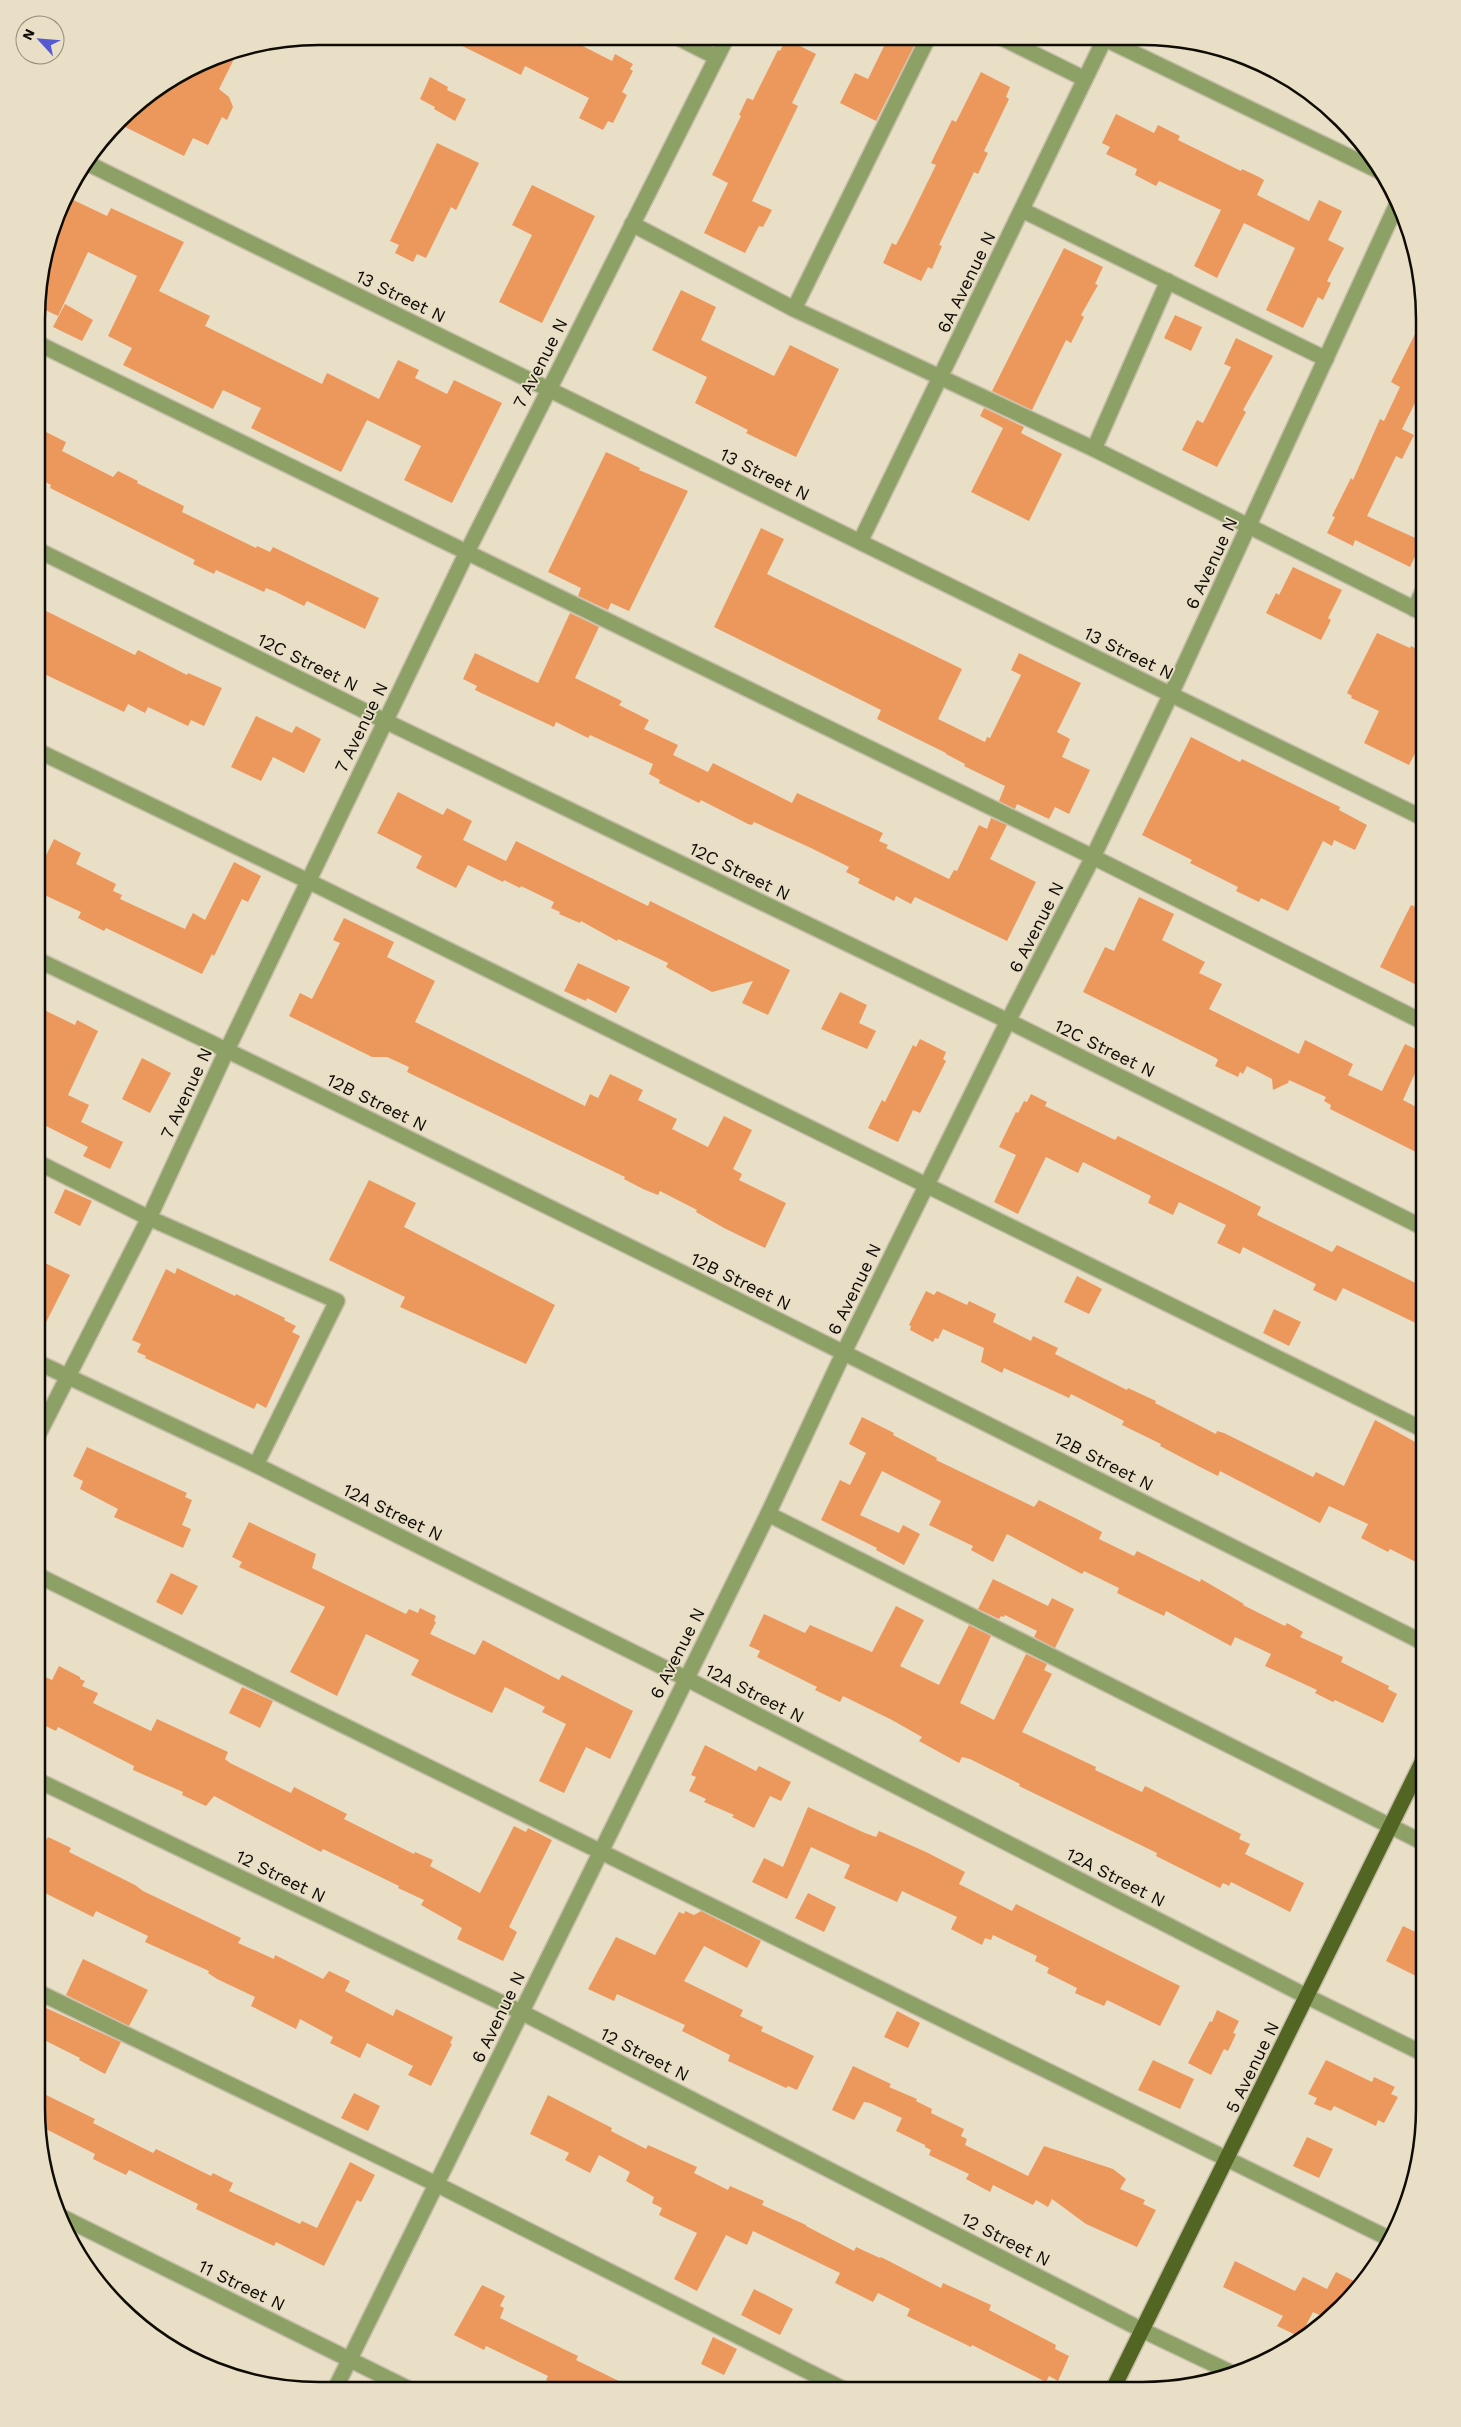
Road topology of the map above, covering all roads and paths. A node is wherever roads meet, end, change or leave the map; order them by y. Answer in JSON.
{"nodes":[{"id":1,"x":693,"y":45,"type":"edge"},
{"id":2,"x":722,"y":45,"type":"edge"},
{"id":3,"x":925,"y":45,"type":"edge"},
{"id":4,"x":1016,"y":45,"type":"edge"},
{"id":5,"x":1102,"y":45,"type":"edge"},
{"id":6,"x":1117,"y":45,"type":"edge"},
{"id":7,"x":716,"y":56,"type":"junction"},
{"id":8,"x":1085,"y":79,"type":"junction"},
{"id":9,"x":92,"y":166,"type":"edge"},
{"id":10,"x":1370,"y":167,"type":"edge"},
{"id":11,"x":1022,"y":210,"type":"junction"},
{"id":12,"x":1394,"y":211,"type":"edge"},
{"id":13,"x":632,"y":224,"type":"junction"},
{"id":14,"x":1168,"y":281,"type":"junction"},
{"id":15,"x":794,"y":309,"type":"junction"},
{"id":16,"x":45,"y":347,"type":"edge"},
{"id":17,"x":1326,"y":359,"type":"junction"},
{"id":18,"x":940,"y":378,"type":"junction"},
{"id":19,"x":548,"y":389,"type":"junction"},
{"id":20,"x":1094,"y":449,"type":"junction"},
{"id":21,"x":1249,"y":525,"type":"junction"},
{"id":22,"x":860,"y":542,"type":"junction"},
{"id":23,"x":467,"y":552,"type":"junction"},
{"id":24,"x":45,"y":553,"type":"edge"},
{"id":25,"x":1416,"y":610,"type":"edge"},
{"id":26,"x":1171,"y":694,"type":"junction"},
{"id":27,"x":385,"y":720,"type":"junction"},
{"id":28,"x":45,"y":754,"type":"edge"},
{"id":29,"x":1416,"y":815,"type":"edge"},
{"id":30,"x":1093,"y":857,"type":"junction"},
{"id":31,"x":308,"y":881,"type":"junction"},
{"id":32,"x":45,"y":963,"type":"edge"},
{"id":33,"x":1416,"y":1019,"type":"edge"},
{"id":34,"x":1008,"y":1021,"type":"junction"},
{"id":35,"x":227,"y":1050,"type":"junction"},
{"id":36,"x":45,"y":1166,"type":"edge"},
{"id":37,"x":927,"y":1185,"type":"junction"},
{"id":38,"x":149,"y":1218,"type":"junction"},
{"id":39,"x":1416,"y":1224,"type":"edge"},
{"id":40,"x":844,"y":1352,"type":"junction"},
{"id":41,"x":45,"y":1366,"type":"edge"},
{"id":42,"x":67,"y":1376,"type":"junction"},
{"id":43,"x":45,"y":1420,"type":"edge"},
{"id":44,"x":1416,"y":1426,"type":"edge"},
{"id":45,"x":256,"y":1465,"type":"junction"},
{"id":46,"x":768,"y":1514,"type":"junction"},
{"id":47,"x":45,"y":1579,"type":"edge"},
{"id":48,"x":1416,"y":1639,"type":"edge"},
{"id":49,"x":685,"y":1678,"type":"junction"},
{"id":50,"x":1416,"y":1774,"type":"edge"},
{"id":51,"x":45,"y":1784,"type":"edge"},
{"id":52,"x":1390,"y":1827,"type":"junction"},
{"id":53,"x":1416,"y":1839,"type":"edge"},
{"id":54,"x":600,"y":1852,"type":"junction"},
{"id":55,"x":45,"y":1995,"type":"edge"},
{"id":56,"x":1308,"y":1997,"type":"junction"},
{"id":57,"x":521,"y":2012,"type":"junction"},
{"id":58,"x":1416,"y":2050,"type":"edge"},
{"id":59,"x":1226,"y":2161,"type":"junction"},
{"id":60,"x":436,"y":2184,"type":"junction"},
{"id":61,"x":69,"y":2221,"type":"edge"},
{"id":62,"x":1384,"y":2236,"type":"edge"},
{"id":63,"x":1142,"y":2330,"type":"junction"},
{"id":64,"x":350,"y":2359,"type":"junction"},
{"id":65,"x":1224,"y":2369,"type":"edge"},
{"id":66,"x":337,"y":2382,"type":"edge"},
{"id":67,"x":395,"y":2382,"type":"edge"},
{"id":68,"x":830,"y":2382,"type":"edge"},
{"id":69,"x":1116,"y":2382,"type":"edge"}],
"edges":[{"from":1,"to":7,"type":"street"},
{"from":2,"to":7,"type":"street","name":"7 Avenue N"},
{"from":3,"to":15,"type":"street"},
{"from":4,"to":8,"type":"street"},
{"from":5,"to":8,"type":"street","name":"6A Avenue N"},
{"from":6,"to":10,"type":"street"},
{"from":7,"to":13,"type":"street","name":"7 Avenue N"},
{"from":8,"to":11,"type":"street","name":"6A Avenue N"},
{"from":9,"to":19,"type":"street","name":"13 Street N"},
{"from":11,"to":14,"type":"street"},
{"from":11,"to":18,"type":"street","name":"6A Avenue N"},
{"from":12,"to":17,"type":"street","name":"6 Avenue N"},
{"from":13,"to":15,"type":"street"},
{"from":13,"to":19,"type":"street","name":"7 Avenue N"},
{"from":14,"to":17,"type":"street"},
{"from":14,"to":20,"type":"street"},
{"from":15,"to":18,"type":"street"},
{"from":16,"to":23,"type":"street"},
{"from":17,"to":21,"type":"street","name":"6 Avenue N"},
{"from":18,"to":20,"type":"street"},
{"from":18,"to":22,"type":"street","name":"6A Avenue N"},
{"from":19,"to":22,"type":"street","name":"13 Street N"},
{"from":19,"to":23,"type":"street","name":"7 Avenue N"},
{"from":20,"to":21,"type":"street"},
{"from":21,"to":25,"type":"street"},
{"from":21,"to":26,"type":"street","name":"6 Avenue N"},
{"from":22,"to":26,"type":"street","name":"13 Street N"},
{"from":23,"to":27,"type":"street","name":"7 Avenue N"},
{"from":23,"to":30,"type":"street"},
{"from":24,"to":27,"type":"street","name":"12C Street N"},
{"from":26,"to":29,"type":"street","name":"13 Street N"},
{"from":26,"to":30,"type":"street","name":"6 Avenue N"},
{"from":27,"to":31,"type":"street","name":"7 Avenue N"},
{"from":27,"to":34,"type":"street","name":"12C Street N"},
{"from":28,"to":31,"type":"street"},
{"from":30,"to":33,"type":"street"},
{"from":30,"to":34,"type":"street","name":"6 Avenue N"},
{"from":31,"to":35,"type":"street","name":"7 Avenue N"},
{"from":31,"to":37,"type":"street"},
{"from":32,"to":35,"type":"street","name":"12B Street N"},
{"from":34,"to":37,"type":"street","name":"6 Avenue N"},
{"from":34,"to":39,"type":"street","name":"12C Street N"},
{"from":35,"to":38,"type":"street","name":"7 Avenue N"},
{"from":35,"to":40,"type":"street","name":"12B Street N"},
{"from":36,"to":38,"type":"street"},
{"from":37,"to":40,"type":"street","name":"6 Avenue N"},
{"from":37,"to":44,"type":"street"},
{"from":38,"to":42,"type":"street","name":"7 Avenue N"},
{"from":38,"to":45,"type":"street"},
{"from":40,"to":46,"type":"street","name":"6 Avenue N"},
{"from":40,"to":48,"type":"street","name":"12B Street N"},
{"from":41,"to":42,"type":"street","name":"12A Street N"},
{"from":42,"to":43,"type":"street","name":"7 Avenue N"},
{"from":42,"to":45,"type":"street","name":"12A Street N"},
{"from":45,"to":49,"type":"street","name":"12A Street N"},
{"from":46,"to":49,"type":"street","name":"6 Avenue N"},
{"from":46,"to":52,"type":"street"},
{"from":47,"to":54,"type":"street"},
{"from":49,"to":54,"type":"street","name":"6 Avenue N"},
{"from":49,"to":56,"type":"street","name":"12A Street N"},
{"from":50,"to":52,"type":"main road","name":"5 Avenue N"},
{"from":51,"to":57,"type":"street","name":"12 Street N"},
{"from":52,"to":53,"type":"street"},
{"from":52,"to":56,"type":"main road","name":"5 Avenue N"},
{"from":54,"to":57,"type":"street","name":"6 Avenue N"},
{"from":54,"to":59,"type":"street"},
{"from":55,"to":60,"type":"street"},
{"from":56,"to":58,"type":"street","name":"12A Street N"},
{"from":56,"to":59,"type":"main road","name":"5 Avenue N"},
{"from":57,"to":60,"type":"street","name":"6 Avenue N"},
{"from":57,"to":63,"type":"street","name":"12 Street N"},
{"from":59,"to":62,"type":"street"},
{"from":59,"to":63,"type":"main road","name":"5 Avenue N"},
{"from":60,"to":64,"type":"street","name":"6 Avenue N"},
{"from":60,"to":68,"type":"street"},
{"from":61,"to":64,"type":"street","name":"11 Street N"},
{"from":63,"to":65,"type":"street","name":"12 Street N"},
{"from":63,"to":69,"type":"main road","name":"5 Avenue N"},
{"from":64,"to":66,"type":"street","name":"6 Avenue N"},
{"from":64,"to":67,"type":"street","name":"11 Street N"}]}
